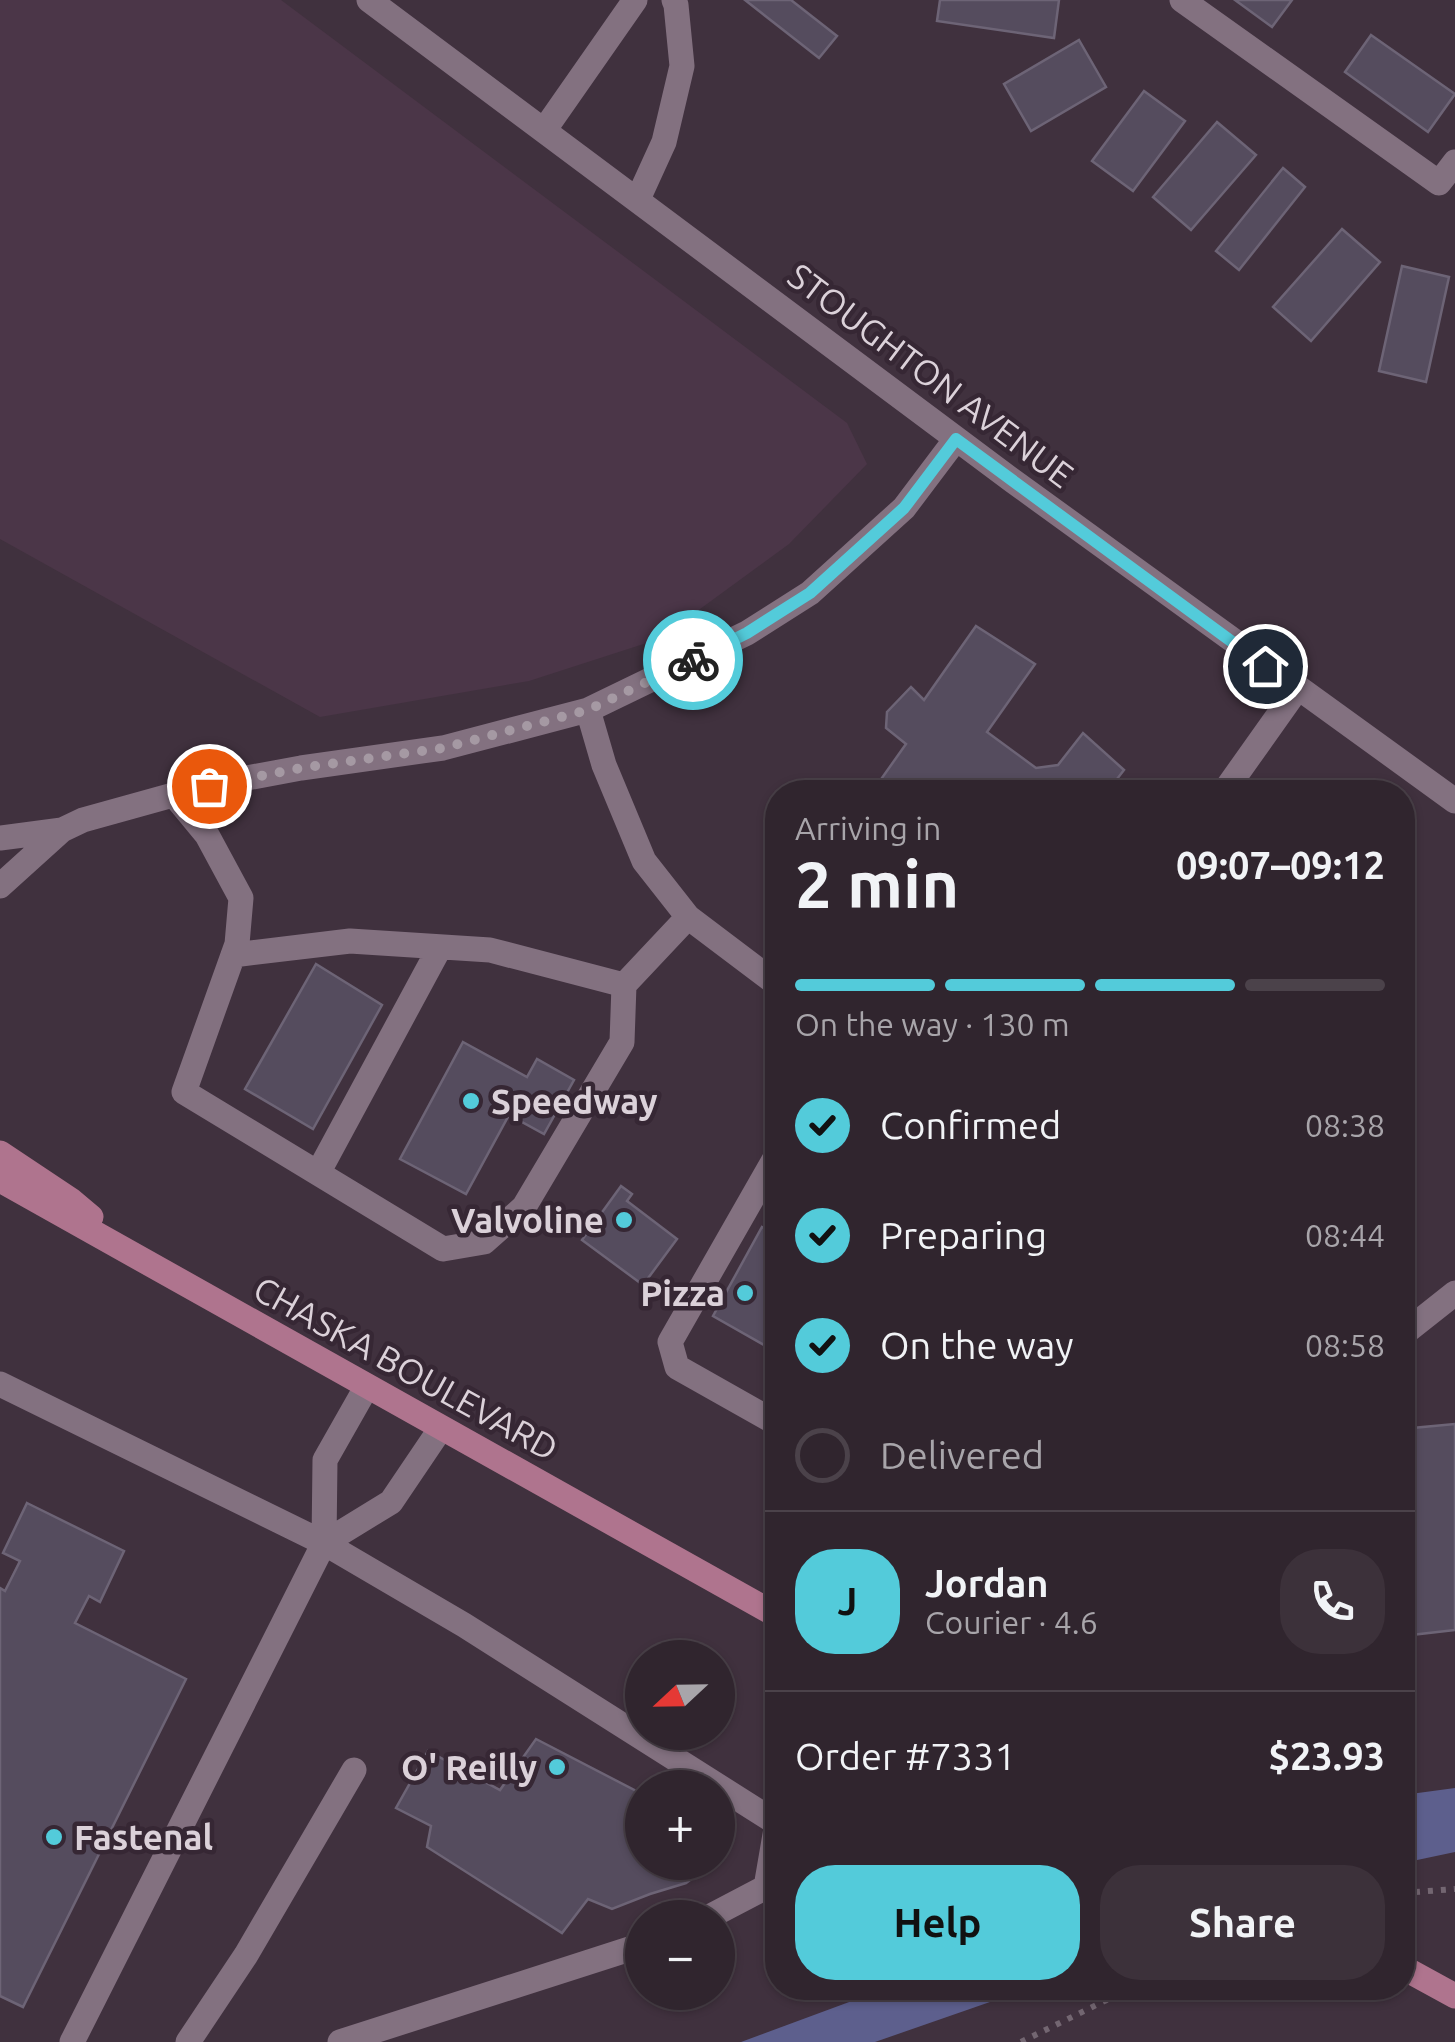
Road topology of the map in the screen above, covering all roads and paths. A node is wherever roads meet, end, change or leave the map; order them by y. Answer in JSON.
{"nodes":[{"id":1,"x":369,"y":0,"type":"edge"},
{"id":2,"x":636,"y":0,"type":"edge"},
{"id":3,"x":674,"y":0,"type":"edge"},
{"id":4,"x":1182,"y":0,"type":"edge"},
{"id":5,"x":544,"y":129,"type":"junction"},
{"id":6,"x":1455,"y":162,"type":"edge"},
{"id":7,"x":638,"y":199,"type":"junction"},
{"id":8,"x":956,"y":439,"type":"junction"},
{"id":9,"x":1297,"y":689,"type":"junction"},
{"id":10,"x":588,"y":710,"type":"junction"},
{"id":11,"x":1233,"y":780,"type":"edge"},
{"id":12,"x":174,"y":795,"type":"junction"},
{"id":13,"x":1455,"y":801,"type":"edge"},
{"id":14,"x":62,"y":830,"type":"junction"},
{"id":15,"x":0,"y":838,"type":"edge"},
{"id":16,"x":0,"y":886,"type":"edge"},
{"id":17,"x":688,"y":917,"type":"junction"},
{"id":18,"x":440,"y":947,"type":"junction"},
{"id":19,"x":233,"y":955,"type":"junction"},
{"id":20,"x":765,"y":975,"type":"edge"},
{"id":21,"x":624,"y":985,"type":"junction"},
{"id":22,"x":0,"y":1153,"type":"edge"},
{"id":23,"x":318,"y":1173,"type":"junction"},
{"id":24,"x":0,"y":1180,"type":"edge"},
{"id":25,"x":765,"y":1197,"type":"edge"},
{"id":26,"x":141,"y":1259,"type":"junction"},
{"id":27,"x":1455,"y":1293,"type":"edge"},
{"id":28,"x":1415,"y":1325,"type":"edge"},
{"id":29,"x":0,"y":1384,"type":"edge"},
{"id":30,"x":367,"y":1386,"type":"junction"},
{"id":31,"x":765,"y":1417,"type":"edge"},
{"id":32,"x":440,"y":1428,"type":"junction"},
{"id":33,"x":324,"y":1543,"type":"junction"},
{"id":34,"x":765,"y":1609,"type":"edge"},
{"id":35,"x":354,"y":1770,"type":"dead end"},
{"id":36,"x":765,"y":1812,"type":"edge"},
{"id":37,"x":765,"y":1888,"type":"edge"},
{"id":38,"x":1455,"y":1889,"type":"edge"},
{"id":39,"x":1415,"y":1891,"type":"edge"},
{"id":40,"x":735,"y":1903,"type":"edge"},
{"id":41,"x":625,"y":1950,"type":"edge"},
{"id":42,"x":1415,"y":1974,"type":"edge"},
{"id":43,"x":1455,"y":1996,"type":"edge"},
{"id":44,"x":1107,"y":2000,"type":"edge"},
{"id":45,"x":72,"y":2042,"type":"edge"},
{"id":46,"x":188,"y":2042,"type":"edge"},
{"id":47,"x":340,"y":2042,"type":"edge"},
{"id":48,"x":1021,"y":2042,"type":"edge"}],
"edges":[{"from":1,"to":5,"type":"street","name":"STOUGHTON AVENUE"},
{"from":2,"to":5,"type":"street"},
{"from":3,"to":7,"type":"street"},
{"from":4,"to":6,"type":"street"},
{"from":5,"to":7,"type":"street","name":"STOUGHTON AVENUE"},
{"from":7,"to":8,"type":"street","name":"STOUGHTON AVENUE"},
{"from":8,"to":9,"type":"street","name":"STOUGHTON AVENUE"},
{"from":8,"to":10,"type":"street"},
{"from":9,"to":11,"type":"street"},
{"from":9,"to":13,"type":"street","name":"STOUGHTON AVENUE"},
{"from":10,"to":12,"type":"street"},
{"from":10,"to":17,"type":"street"},
{"from":12,"to":14,"type":"street"},
{"from":12,"to":19,"type":"street"},
{"from":14,"to":15,"type":"street"},
{"from":14,"to":16,"type":"street"},
{"from":17,"to":20,"type":"street"},
{"from":17,"to":21,"type":"street"},
{"from":18,"to":19,"type":"street"},
{"from":18,"to":21,"type":"street"},
{"from":18,"to":23,"type":"street"},
{"from":19,"to":23,"type":"street"},
{"from":21,"to":23,"type":"street"},
{"from":22,"to":26,"type":"main road"},
{"from":24,"to":26,"type":"main road","name":"CHASKA BOULEVARD"},
{"from":25,"to":31,"type":"street"},
{"from":26,"to":30,"type":"main road","name":"CHASKA BOULEVARD"},
{"from":27,"to":28,"type":"street"},
{"from":29,"to":33,"type":"street"},
{"from":30,"to":32,"type":"main road","name":"CHASKA BOULEVARD"},
{"from":30,"to":33,"type":"street"},
{"from":32,"to":33,"type":"street"},
{"from":32,"to":34,"type":"main road","name":"CHASKA BOULEVARD"},
{"from":33,"to":36,"type":"street"},
{"from":33,"to":45,"type":"street"},
{"from":35,"to":46,"type":"street"},
{"from":37,"to":40,"type":"street"},
{"from":38,"to":39,"type":"path"},
{"from":41,"to":47,"type":"street"},
{"from":42,"to":43,"type":"main road"},
{"from":44,"to":48,"type":"path"}]}
